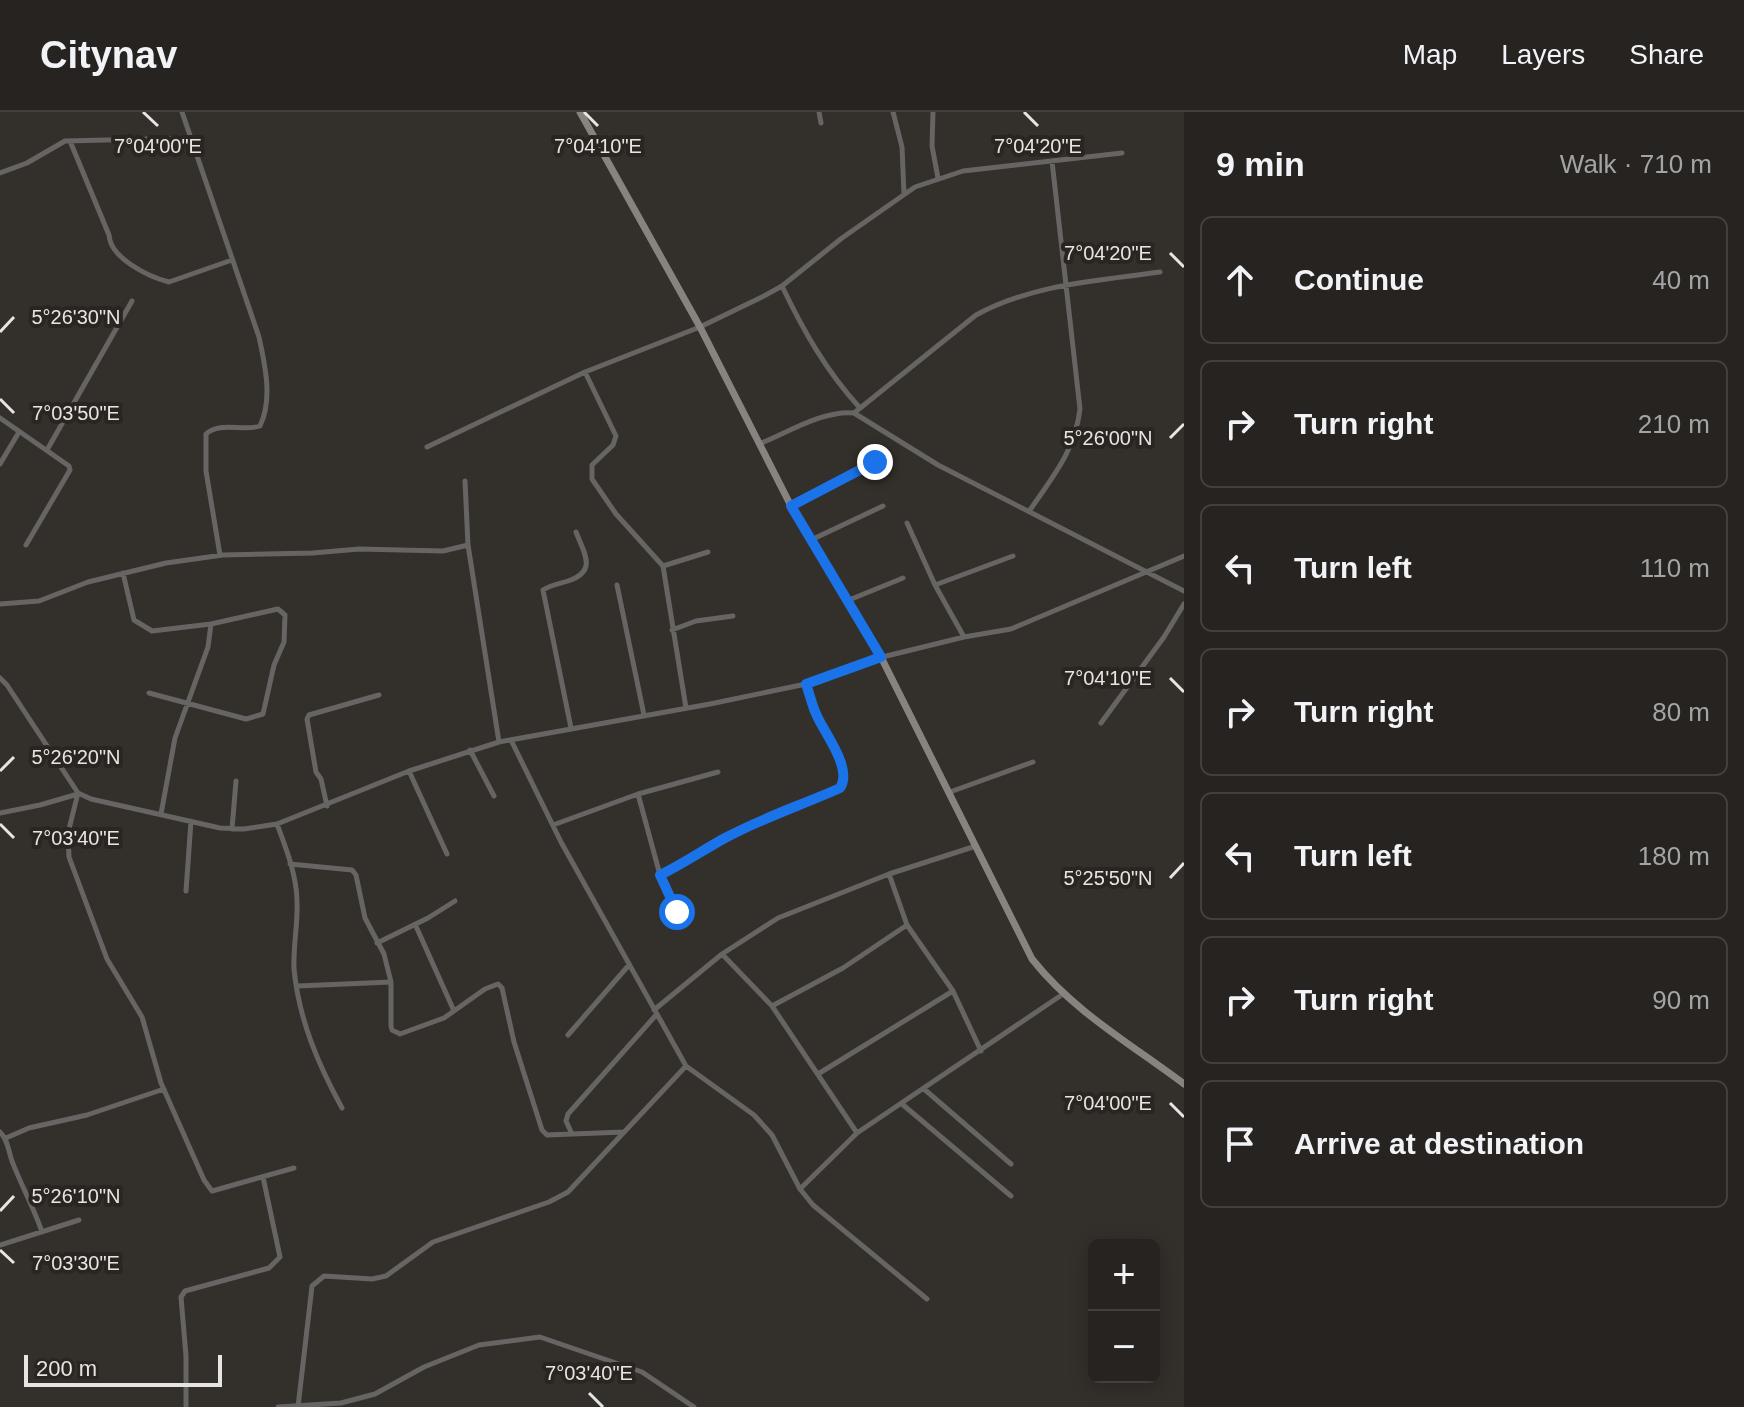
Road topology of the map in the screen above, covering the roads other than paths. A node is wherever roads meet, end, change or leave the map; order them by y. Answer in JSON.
{"nodes":[{"id":1,"x":182,"y":112,"type":"edge"},
{"id":2,"x":580,"y":112,"type":"edge"},
{"id":3,"x":819,"y":112,"type":"edge"},
{"id":4,"x":893,"y":112,"type":"edge"},
{"id":5,"x":933,"y":112,"type":"edge"},
{"id":6,"x":821,"y":123,"type":"dead end"},
{"id":7,"x":190,"y":138,"type":"junction"},
{"id":8,"x":70,"y":141,"type":"junction"},
{"id":9,"x":1122,"y":153,"type":"dead end"},
{"id":10,"x":1052,"y":161,"type":"junction"},
{"id":11,"x":0,"y":173,"type":"edge"},
{"id":12,"x":938,"y":178,"type":"junction"},
{"id":13,"x":904,"y":195,"type":"junction"},
{"id":14,"x":232,"y":260,"type":"junction"},
{"id":15,"x":1160,"y":272,"type":"dead end"},
{"id":16,"x":782,"y":286,"type":"junction"},
{"id":17,"x":1065,"y":286,"type":"junction"},
{"id":18,"x":132,"y":301,"type":"dead end"},
{"id":19,"x":700,"y":327,"type":"junction"},
{"id":20,"x":585,"y":372,"type":"junction"},
{"id":21,"x":860,"y":408,"type":"junction"},
{"id":22,"x":854,"y":413,"type":"junction"},
{"id":23,"x":0,"y":418,"type":"edge"},
{"id":24,"x":19,"y":432,"type":"junction"},
{"id":25,"x":758,"y":444,"type":"junction"},
{"id":26,"x":427,"y":447,"type":"dead end"},
{"id":27,"x":47,"y":450,"type":"junction"},
{"id":28,"x":875,"y":462,"type":"dead end"},
{"id":29,"x":0,"y":464,"type":"edge"},
{"id":30,"x":465,"y":481,"type":"dead end"},
{"id":31,"x":791,"y":506,"type":"junction"},
{"id":32,"x":883,"y":506,"type":"dead end"},
{"id":33,"x":1030,"y":510,"type":"junction"},
{"id":34,"x":907,"y":523,"type":"dead end"},
{"id":35,"x":576,"y":532,"type":"dead end"},
{"id":36,"x":813,"y":539,"type":"junction"},
{"id":37,"x":26,"y":545,"type":"dead end"},
{"id":38,"x":468,"y":545,"type":"junction"},
{"id":39,"x":708,"y":552,"type":"dead end"},
{"id":40,"x":220,"y":555,"type":"junction"},
{"id":41,"x":1013,"y":556,"type":"dead end"},
{"id":42,"x":1184,"y":556,"type":"edge"},
{"id":43,"x":663,"y":566,"type":"junction"},
{"id":44,"x":1148,"y":572,"type":"junction"},
{"id":45,"x":123,"y":573,"type":"junction"},
{"id":46,"x":903,"y":578,"type":"dead end"},
{"id":47,"x":617,"y":585,"type":"dead end"},
{"id":48,"x":935,"y":585,"type":"junction"},
{"id":49,"x":1184,"y":591,"type":"edge"},
{"id":50,"x":849,"y":600,"type":"junction"},
{"id":51,"x":0,"y":604,"type":"edge"},
{"id":52,"x":1184,"y":604,"type":"edge"},
{"id":53,"x":733,"y":616,"type":"dead end"},
{"id":54,"x":211,"y":624,"type":"junction"},
{"id":55,"x":672,"y":630,"type":"junction"},
{"id":56,"x":964,"y":637,"type":"junction"},
{"id":57,"x":881,"y":657,"type":"junction"},
{"id":58,"x":0,"y":678,"type":"edge"},
{"id":59,"x":806,"y":684,"type":"junction"},
{"id":60,"x":149,"y":693,"type":"dead end"},
{"id":61,"x":379,"y":695,"type":"dead end"},
{"id":62,"x":187,"y":704,"type":"junction"},
{"id":63,"x":686,"y":708,"type":"junction"},
{"id":64,"x":644,"y":715,"type":"junction"},
{"id":65,"x":1101,"y":723,"type":"dead end"},
{"id":66,"x":571,"y":728,"type":"junction"},
{"id":67,"x":511,"y":739,"type":"junction"},
{"id":68,"x":499,"y":742,"type":"junction"},
{"id":69,"x":470,"y":750,"type":"junction"},
{"id":70,"x":1033,"y":762,"type":"dead end"},
{"id":71,"x":409,"y":771,"type":"junction"},
{"id":72,"x":718,"y":772,"type":"dead end"},
{"id":73,"x":236,"y":781,"type":"dead end"},
{"id":74,"x":950,"y":792,"type":"junction"},
{"id":75,"x":78,"y":793,"type":"junction"},
{"id":76,"x":638,"y":794,"type":"junction"},
{"id":77,"x":494,"y":796,"type":"dead end"},
{"id":78,"x":327,"y":806,"type":"junction"},
{"id":79,"x":0,"y":813,"type":"edge"},
{"id":80,"x":161,"y":814,"type":"junction"},
{"id":81,"x":191,"y":821,"type":"junction"},
{"id":82,"x":277,"y":824,"type":"junction"},
{"id":83,"x":553,"y":825,"type":"junction"},
{"id":84,"x":232,"y":829,"type":"junction"},
{"id":85,"x":976,"y":846,"type":"junction"},
{"id":86,"x":447,"y":854,"type":"dead end"},
{"id":87,"x":290,"y":864,"type":"junction"},
{"id":88,"x":889,"y":874,"type":"junction"},
{"id":89,"x":660,"y":875,"type":"junction"},
{"id":90,"x":186,"y":891,"type":"dead end"},
{"id":91,"x":455,"y":901,"type":"dead end"},
{"id":92,"x":677,"y":912,"type":"dead end"},
{"id":93,"x":415,"y":924,"type":"junction"},
{"id":94,"x":907,"y":925,"type":"junction"},
{"id":95,"x":377,"y":943,"type":"junction"},
{"id":96,"x":722,"y":954,"type":"junction"},
{"id":97,"x":629,"y":965,"type":"junction"},
{"id":98,"x":391,"y":982,"type":"junction"},
{"id":99,"x":298,"y":986,"type":"junction"},
{"id":100,"x":953,"y":991,"type":"junction"},
{"id":101,"x":1063,"y":994,"type":"junction"},
{"id":102,"x":772,"y":1006,"type":"junction"},
{"id":103,"x":454,"y":1011,"type":"junction"},
{"id":104,"x":655,"y":1012,"type":"junction"},
{"id":105,"x":568,"y":1035,"type":"dead end"},
{"id":106,"x":981,"y":1051,"type":"junction"},
{"id":107,"x":686,"y":1066,"type":"junction"},
{"id":108,"x":818,"y":1074,"type":"junction"},
{"id":109,"x":1184,"y":1084,"type":"edge"},
{"id":110,"x":164,"y":1089,"type":"junction"},
{"id":111,"x":924,"y":1089,"type":"junction"},
{"id":112,"x":902,"y":1104,"type":"junction"},
{"id":113,"x":342,"y":1108,"type":"dead end"},
{"id":114,"x":0,"y":1132,"type":"edge"},
{"id":115,"x":624,"y":1132,"type":"junction"},
{"id":116,"x":857,"y":1133,"type":"junction"},
{"id":117,"x":572,"y":1134,"type":"junction"},
{"id":118,"x":6,"y":1138,"type":"junction"},
{"id":119,"x":1011,"y":1164,"type":"dead end"},
{"id":120,"x":294,"y":1168,"type":"dead end"},
{"id":121,"x":263,"y":1177,"type":"junction"},
{"id":122,"x":800,"y":1189,"type":"junction"},
{"id":123,"x":1011,"y":1196,"type":"dead end"},
{"id":124,"x":79,"y":1220,"type":"dead end"},
{"id":125,"x":42,"y":1232,"type":"junction"},
{"id":126,"x":0,"y":1245,"type":"edge"},
{"id":127,"x":927,"y":1299,"type":"dead end"},
{"id":128,"x":298,"y":1406,"type":"edge"},
{"id":129,"x":186,"y":1407,"type":"edge"},
{"id":130,"x":278,"y":1407,"type":"edge"},
{"id":131,"x":694,"y":1407,"type":"edge"}],
"edges":[{"from":1,"to":7,"type":"street"},
{"from":2,"to":19,"type":"street"},
{"from":3,"to":6,"type":"street"},
{"from":4,"to":13,"type":"street"},
{"from":5,"to":12,"type":"street"},
{"from":7,"to":8,"type":"street"},
{"from":7,"to":14,"type":"street"},
{"from":8,"to":11,"type":"street"},
{"from":8,"to":14,"type":"street"},
{"from":9,"to":10,"type":"street"},
{"from":10,"to":12,"type":"street"},
{"from":10,"to":17,"type":"street"},
{"from":12,"to":13,"type":"street"},
{"from":13,"to":16,"type":"street"},
{"from":14,"to":40,"type":"street"},
{"from":15,"to":17,"type":"street"},
{"from":16,"to":19,"type":"street"},
{"from":16,"to":21,"type":"street"},
{"from":17,"to":21,"type":"street"},
{"from":17,"to":33,"type":"street"},
{"from":18,"to":27,"type":"street"},
{"from":19,"to":20,"type":"street"},
{"from":19,"to":25,"type":"street"},
{"from":20,"to":26,"type":"street"},
{"from":20,"to":43,"type":"street"},
{"from":21,"to":22,"type":"street"},
{"from":22,"to":25,"type":"street"},
{"from":22,"to":33,"type":"street"},
{"from":23,"to":24,"type":"street"},
{"from":24,"to":27,"type":"street"},
{"from":24,"to":29,"type":"street"},
{"from":25,"to":31,"type":"street"},
{"from":27,"to":37,"type":"street"},
{"from":28,"to":31,"type":"street"},
{"from":30,"to":38,"type":"street"},
{"from":31,"to":36,"type":"street"},
{"from":32,"to":36,"type":"street"},
{"from":33,"to":44,"type":"street"},
{"from":34,"to":48,"type":"street"},
{"from":35,"to":66,"type":"street"},
{"from":36,"to":50,"type":"street"},
{"from":38,"to":40,"type":"street"},
{"from":38,"to":68,"type":"street"},
{"from":39,"to":43,"type":"street"},
{"from":40,"to":45,"type":"street"},
{"from":41,"to":48,"type":"street"},
{"from":42,"to":44,"type":"street"},
{"from":43,"to":55,"type":"street"},
{"from":44,"to":49,"type":"street"},
{"from":44,"to":56,"type":"street"},
{"from":45,"to":51,"type":"street"},
{"from":45,"to":54,"type":"street"},
{"from":46,"to":50,"type":"street"},
{"from":47,"to":64,"type":"street"},
{"from":48,"to":56,"type":"street"},
{"from":50,"to":57,"type":"street"},
{"from":52,"to":65,"type":"street"},
{"from":53,"to":55,"type":"street"},
{"from":54,"to":62,"type":"street"},
{"from":54,"to":62,"type":"street"},
{"from":55,"to":63,"type":"street"},
{"from":56,"to":57,"type":"street"},
{"from":57,"to":59,"type":"street"},
{"from":57,"to":74,"type":"street"},
{"from":58,"to":75,"type":"street"},
{"from":59,"to":63,"type":"street"},
{"from":59,"to":89,"type":"street"},
{"from":60,"to":62,"type":"street"},
{"from":61,"to":78,"type":"street"},
{"from":62,"to":80,"type":"street"},
{"from":63,"to":64,"type":"street"},
{"from":64,"to":66,"type":"street"},
{"from":66,"to":67,"type":"street"},
{"from":67,"to":68,"type":"street"},
{"from":67,"to":83,"type":"street"},
{"from":68,"to":69,"type":"street"},
{"from":69,"to":71,"type":"street"},
{"from":69,"to":77,"type":"street"},
{"from":70,"to":74,"type":"street"},
{"from":71,"to":78,"type":"street"},
{"from":71,"to":86,"type":"street"},
{"from":72,"to":76,"type":"street"},
{"from":73,"to":84,"type":"street"},
{"from":74,"to":85,"type":"street"},
{"from":75,"to":79,"type":"street"},
{"from":75,"to":80,"type":"street"},
{"from":75,"to":110,"type":"street"},
{"from":76,"to":83,"type":"street"},
{"from":76,"to":89,"type":"street"},
{"from":78,"to":82,"type":"street"},
{"from":80,"to":81,"type":"street"},
{"from":81,"to":84,"type":"street"},
{"from":81,"to":90,"type":"street"},
{"from":82,"to":84,"type":"street"},
{"from":82,"to":87,"type":"street"},
{"from":83,"to":97,"type":"street"},
{"from":85,"to":88,"type":"street"},
{"from":85,"to":101,"type":"street"},
{"from":87,"to":95,"type":"street"},
{"from":87,"to":99,"type":"street"},
{"from":88,"to":94,"type":"street"},
{"from":88,"to":96,"type":"street"},
{"from":89,"to":92,"type":"street"},
{"from":91,"to":93,"type":"street"},
{"from":93,"to":95,"type":"street"},
{"from":93,"to":103,"type":"street"},
{"from":94,"to":100,"type":"street"},
{"from":94,"to":102,"type":"street"},
{"from":95,"to":98,"type":"street"},
{"from":96,"to":102,"type":"street"},
{"from":96,"to":104,"type":"street"},
{"from":97,"to":104,"type":"street"},
{"from":97,"to":105,"type":"street"},
{"from":98,"to":99,"type":"street"},
{"from":98,"to":103,"type":"street"},
{"from":99,"to":113,"type":"street"},
{"from":100,"to":106,"type":"street"},
{"from":100,"to":108,"type":"street"},
{"from":101,"to":106,"type":"street"},
{"from":101,"to":109,"type":"street"},
{"from":102,"to":108,"type":"street"},
{"from":103,"to":117,"type":"street"},
{"from":104,"to":107,"type":"street"},
{"from":104,"to":117,"type":"street"},
{"from":106,"to":111,"type":"street"},
{"from":107,"to":115,"type":"street"},
{"from":107,"to":122,"type":"street"},
{"from":108,"to":116,"type":"street"},
{"from":110,"to":118,"type":"street"},
{"from":110,"to":121,"type":"street"},
{"from":111,"to":112,"type":"street"},
{"from":111,"to":119,"type":"street"},
{"from":112,"to":116,"type":"street"},
{"from":112,"to":123,"type":"street"},
{"from":114,"to":118,"type":"street"},
{"from":115,"to":117,"type":"street"},
{"from":115,"to":128,"type":"street"},
{"from":116,"to":122,"type":"street"},
{"from":118,"to":125,"type":"street"},
{"from":120,"to":121,"type":"street"},
{"from":121,"to":129,"type":"street"},
{"from":122,"to":127,"type":"street"},
{"from":124,"to":125,"type":"street"},
{"from":125,"to":126,"type":"street"},
{"from":128,"to":130,"type":"street"},
{"from":128,"to":131,"type":"street"}]}
